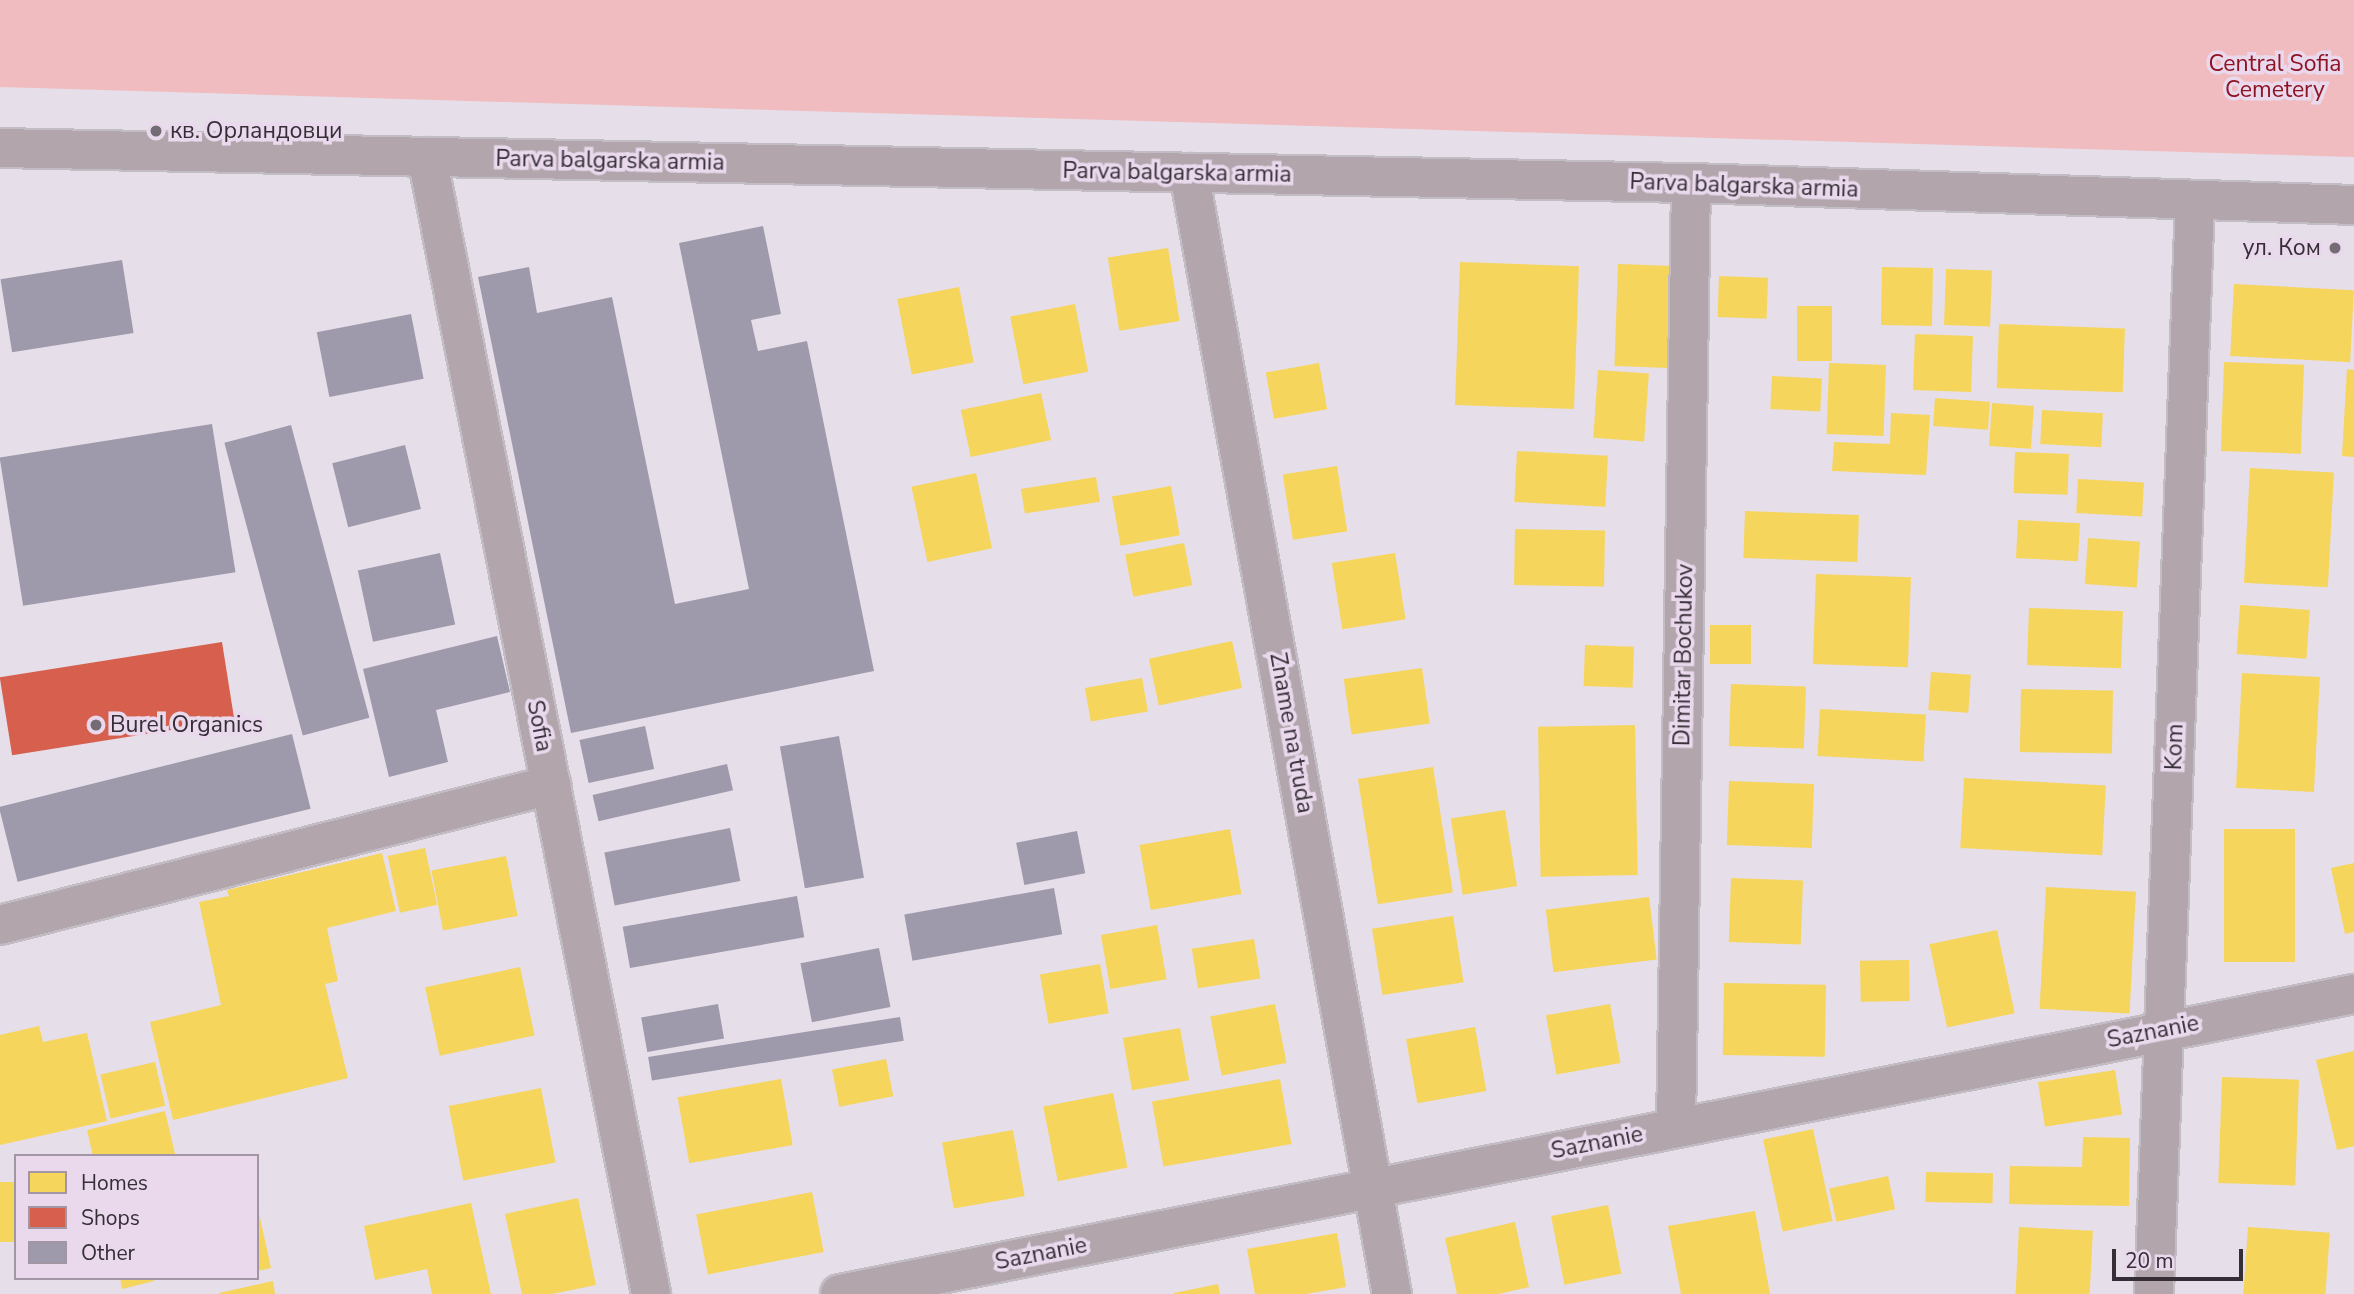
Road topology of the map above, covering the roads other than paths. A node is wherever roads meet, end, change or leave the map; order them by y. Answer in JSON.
{"nodes":[{"id":1,"x":0,"y":148,"type":"edge"},
{"id":2,"x":427,"y":157,"type":"junction"},
{"id":3,"x":1189,"y":173,"type":"junction"},
{"id":4,"x":1691,"y":183,"type":"junction"},
{"id":5,"x":2195,"y":200,"type":"junction"},
{"id":6,"x":2354,"y":205,"type":"edge"},
{"id":7,"x":551,"y":785,"type":"junction"},
{"id":8,"x":0,"y":925,"type":"edge"},
{"id":9,"x":2354,"y":994,"type":"edge"},
{"id":10,"x":2164,"y":1029,"type":"junction"},
{"id":11,"x":1676,"y":1127,"type":"junction"},
{"id":12,"x":1373,"y":1187,"type":"junction"},
{"id":13,"x":651,"y":1294,"type":"edge"},
{"id":14,"x":840,"y":1294,"type":"edge"},
{"id":15,"x":1392,"y":1294,"type":"edge"},
{"id":16,"x":2154,"y":1294,"type":"edge"}],
"edges":[{"from":1,"to":2,"type":"street","name":"Parva balgarska armia"},
{"from":2,"to":3,"type":"street","name":"Parva balgarska armia"},
{"from":2,"to":7,"type":"street","name":"Sofia"},
{"from":3,"to":4,"type":"street","name":"Parva balgarska armia"},
{"from":3,"to":12,"type":"street","name":"Zname na truda"},
{"from":4,"to":5,"type":"street","name":"Parva balgarska armia"},
{"from":4,"to":11,"type":"street","name":"Dimitar Bochukov"},
{"from":5,"to":6,"type":"street","name":"Parva balgarska armia"},
{"from":5,"to":10,"type":"street","name":"Kom"},
{"from":7,"to":8,"type":"street"},
{"from":7,"to":13,"type":"street","name":"Sofia"},
{"from":9,"to":10,"type":"street","name":"Saznanie"},
{"from":10,"to":11,"type":"street","name":"Saznanie"},
{"from":10,"to":16,"type":"street","name":"Kom"},
{"from":11,"to":12,"type":"street","name":"Saznanie"},
{"from":12,"to":14,"type":"street","name":"Saznanie"},
{"from":12,"to":15,"type":"street","name":"Zname na truda"}]}
